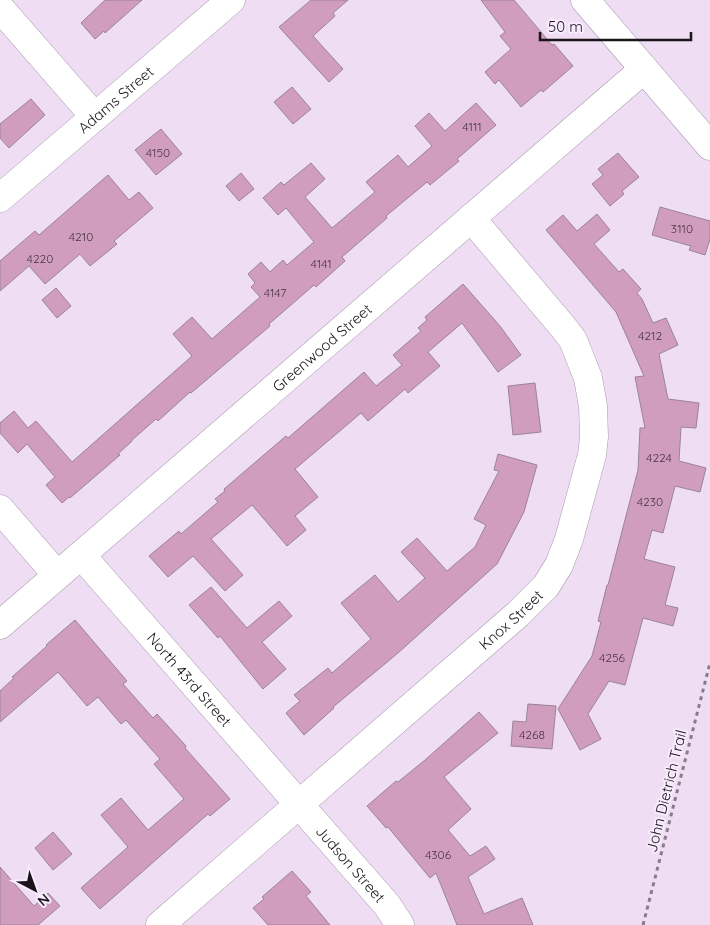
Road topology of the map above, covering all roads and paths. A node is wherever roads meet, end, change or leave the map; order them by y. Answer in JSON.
{"nodes":[{"id":1,"x":585,"y":0,"type":"edge"},
{"id":2,"x":222,"y":3,"type":"edge"},
{"id":3,"x":0,"y":8,"type":"edge"},
{"id":4,"x":644,"y":69,"type":"junction"},
{"id":5,"x":95,"y":117,"type":"junction"},
{"id":6,"x":710,"y":146,"type":"edge"},
{"id":7,"x":0,"y":198,"type":"edge"},
{"id":8,"x":471,"y":218,"type":"junction"},
{"id":9,"x":0,"y":509,"type":"edge"},
{"id":10,"x":80,"y":555,"type":"junction"},
{"id":11,"x":57,"y":575,"type":"junction"},
{"id":12,"x":0,"y":625,"type":"edge"},
{"id":13,"x":710,"y":663,"type":"edge"},
{"id":14,"x":299,"y":804,"type":"junction"},
{"id":15,"x":160,"y":925,"type":"edge"},
{"id":16,"x":400,"y":925,"type":"edge"},
{"id":17,"x":644,"y":925,"type":"edge"}],
"edges":[{"from":1,"to":4,"type":"street"},
{"from":2,"to":5,"type":"street","name":"Adams Street"},
{"from":3,"to":5,"type":"street"},
{"from":4,"to":6,"type":"street"},
{"from":4,"to":8,"type":"street","name":"Greenwood Street"},
{"from":5,"to":7,"type":"street","name":"Adams Street"},
{"from":8,"to":10,"type":"street","name":"Greenwood Street"},
{"from":8,"to":14,"type":"street","name":"Knox Street"},
{"from":9,"to":11,"type":"street"},
{"from":10,"to":11,"type":"street","name":"Greenwood Street"},
{"from":10,"to":14,"type":"street","name":"North 43rd Street"},
{"from":11,"to":12,"type":"street","name":"Greenwood Street"},
{"from":13,"to":17,"type":"path","name":"John Dietrich Trail"},
{"from":14,"to":15,"type":"street","name":"Knox Street"},
{"from":14,"to":16,"type":"street","name":"Judson Street"}]}
